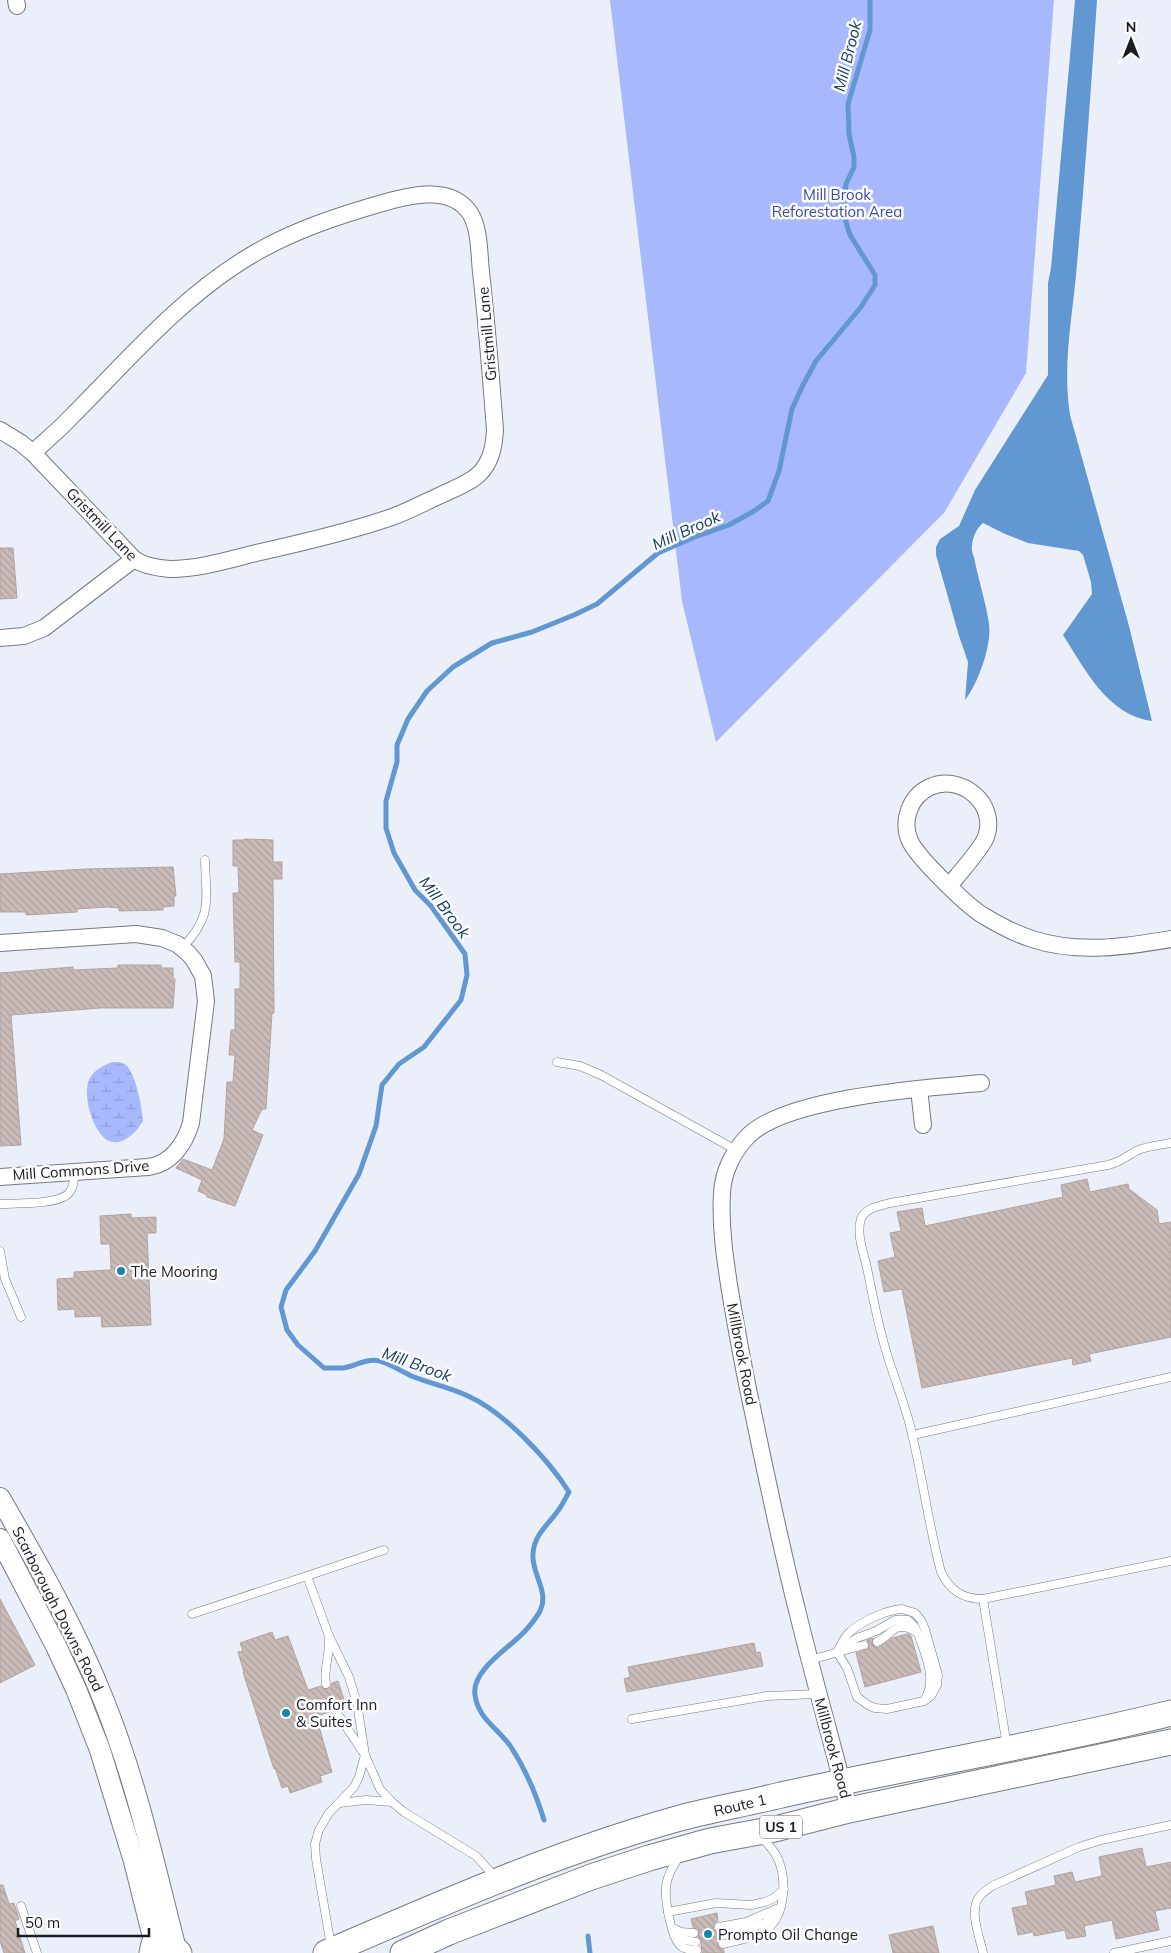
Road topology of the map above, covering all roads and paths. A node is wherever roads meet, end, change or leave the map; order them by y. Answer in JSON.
{"nodes":[{"id":1,"x":0,"y":430,"type":"edge"},
{"id":2,"x":33,"y":453,"type":"junction"},
{"id":3,"x":134,"y":559,"type":"junction"},
{"id":4,"x":0,"y":638,"type":"edge"},
{"id":5,"x":206,"y":860,"type":"dead end"},
{"id":6,"x":949,"y":886,"type":"junction"},
{"id":7,"x":1171,"y":939,"type":"edge"},
{"id":8,"x":0,"y":942,"type":"edge"},
{"id":9,"x":182,"y":948,"type":"junction"},
{"id":10,"x":557,"y":1062,"type":"dead end"},
{"id":11,"x":981,"y":1082,"type":"dead end"},
{"id":12,"x":919,"y":1089,"type":"junction"},
{"id":13,"x":923,"y":1126,"type":"dead end"},
{"id":14,"x":1171,"y":1143,"type":"edge"},
{"id":15,"x":736,"y":1150,"type":"junction"},
{"id":16,"x":74,"y":1171,"type":"junction"},
{"id":17,"x":0,"y":1177,"type":"edge"},
{"id":18,"x":0,"y":1204,"type":"edge"},
{"id":19,"x":0,"y":1251,"type":"edge"},
{"id":20,"x":21,"y":1317,"type":"dead end"},
{"id":21,"x":1171,"y":1378,"type":"edge"},
{"id":22,"x":913,"y":1435,"type":"junction"},
{"id":23,"x":0,"y":1498,"type":"edge"},
{"id":24,"x":6,"y":1525,"type":"edge"},
{"id":25,"x":384,"y":1550,"type":"dead end"},
{"id":26,"x":1171,"y":1560,"type":"edge"},
{"id":27,"x":307,"y":1576,"type":"junction"},
{"id":28,"x":983,"y":1599,"type":"junction"},
{"id":29,"x":192,"y":1614,"type":"dead end"},
{"id":30,"x":918,"y":1633,"type":"junction"},
{"id":31,"x":329,"y":1636,"type":"junction"},
{"id":32,"x":877,"y":1642,"type":"dead end"},
{"id":33,"x":864,"y":1645,"type":"dead end"},
{"id":34,"x":837,"y":1652,"type":"junction"},
{"id":35,"x":810,"y":1660,"type":"junction"},
{"id":36,"x":326,"y":1684,"type":"dead end"},
{"id":37,"x":819,"y":1694,"type":"junction"},
{"id":38,"x":924,"y":1700,"type":"junction"},
{"id":39,"x":335,"y":1710,"type":"dead end"},
{"id":40,"x":1171,"y":1713,"type":"edge"},
{"id":41,"x":632,"y":1719,"type":"dead end"},
{"id":42,"x":1171,"y":1742,"type":"edge"},
{"id":43,"x":1007,"y":1748,"type":"junction"},
{"id":44,"x":365,"y":1755,"type":"junction"},
{"id":45,"x":842,"y":1782,"type":"junction"},
{"id":46,"x":392,"y":1802,"type":"junction"},
{"id":47,"x":337,"y":1804,"type":"junction"},
{"id":48,"x":849,"y":1810,"type":"junction"},
{"id":49,"x":1171,"y":1825,"type":"edge"},
{"id":50,"x":755,"y":1833,"type":"junction"},
{"id":51,"x":683,"y":1849,"type":"junction"},
{"id":52,"x":497,"y":1880,"type":"junction"},
{"id":53,"x":784,"y":1889,"type":"junction"},
{"id":54,"x":21,"y":1906,"type":"dead end"},
{"id":55,"x":780,"y":1908,"type":"junction"},
{"id":56,"x":668,"y":1912,"type":"junction"},
{"id":57,"x":671,"y":1926,"type":"junction"},
{"id":58,"x":719,"y":1927,"type":"dead end"},
{"id":59,"x":694,"y":1933,"type":"dead end"},
{"id":60,"x":722,"y":1940,"type":"dead end"},
{"id":61,"x":1171,"y":1941,"type":"edge"},
{"id":62,"x":696,"y":1946,"type":"dead end"},
{"id":63,"x":166,"y":1951,"type":"edge"},
{"id":64,"x":413,"y":1951,"type":"edge"},
{"id":65,"x":329,"y":1952,"type":"edge"},
{"id":66,"x":37,"y":1953,"type":"edge"},
{"id":67,"x":983,"y":1953,"type":"edge"},
{"id":68,"x":1114,"y":1953,"type":"edge"}],
"edges":[{"from":1,"to":2,"type":"street","name":"Gristmill Lane"},
{"from":2,"to":3,"type":"street","name":"Gristmill Lane"},
{"from":2,"to":3,"type":"street","name":"Gristmill Lane"},
{"from":3,"to":4,"type":"street"},
{"from":5,"to":9,"type":"lane"},
{"from":6,"to":6,"type":"street"},
{"from":6,"to":7,"type":"street"},
{"from":8,"to":9,"type":"street","name":"Mill Commons Drive"},
{"from":9,"to":16,"type":"street","name":"Mill Commons Drive"},
{"from":10,"to":15,"type":"lane"},
{"from":11,"to":12,"type":"street","name":"Millbrook Road"},
{"from":12,"to":13,"type":"street"},
{"from":12,"to":15,"type":"street","name":"Millbrook Road"},
{"from":14,"to":22,"type":"lane"},
{"from":15,"to":35,"type":"street","name":"Millbrook Road"},
{"from":16,"to":17,"type":"street","name":"Mill Commons Drive"},
{"from":16,"to":18,"type":"lane"},
{"from":19,"to":20,"type":"lane"},
{"from":21,"to":22,"type":"lane"},
{"from":22,"to":28,"type":"lane"},
{"from":23,"to":24,"type":"street","name":"Scarborough Downs Road"},
{"from":24,"to":63,"type":"street","name":"Scarborough Downs Road"},
{"from":25,"to":27,"type":"lane"},
{"from":26,"to":28,"type":"lane"},
{"from":27,"to":29,"type":"lane"},
{"from":27,"to":31,"type":"lane"},
{"from":28,"to":43,"type":"lane"},
{"from":30,"to":32,"type":"lane"},
{"from":30,"to":34,"type":"lane"},
{"from":30,"to":38,"type":"lane"},
{"from":31,"to":36,"type":"lane"},
{"from":31,"to":44,"type":"lane"},
{"from":33,"to":34,"type":"lane"},
{"from":34,"to":35,"type":"lane"},
{"from":34,"to":38,"type":"lane"},
{"from":34,"to":38,"type":"lane"},
{"from":35,"to":37,"type":"street","name":"Millbrook Road"},
{"from":37,"to":41,"type":"lane"},
{"from":37,"to":45,"type":"street","name":"Millbrook Road"},
{"from":39,"to":44,"type":"lane"},
{"from":40,"to":43,"type":"main road","name":"Route 1","number":"US 1"},
{"from":42,"to":48,"type":"main road","name":"Route 1","number":"US 1"},
{"from":43,"to":45,"type":"main road","name":"Route 1","number":"US 1"},
{"from":44,"to":46,"type":"lane"},
{"from":44,"to":47,"type":"lane"},
{"from":45,"to":48,"type":"street","name":"Millbrook Road"},
{"from":45,"to":52,"type":"main road","name":"Route 1","number":"US 1"},
{"from":46,"to":47,"type":"lane"},
{"from":46,"to":52,"type":"lane"},
{"from":47,"to":65,"type":"lane"},
{"from":48,"to":50,"type":"main road","name":"Route 1","number":"US 1"},
{"from":49,"to":67,"type":"lane"},
{"from":50,"to":51,"type":"main road","name":"Route 1","number":"US 1"},
{"from":50,"to":53,"type":"lane"},
{"from":51,"to":56,"type":"lane"},
{"from":51,"to":64,"type":"main road","name":"Route 1","number":"US 1"},
{"from":52,"to":65,"type":"main road","name":"Route 1","number":"US 1"},
{"from":53,"to":55,"type":"lane"},
{"from":53,"to":56,"type":"lane"},
{"from":54,"to":66,"type":"lane"},
{"from":55,"to":58,"type":"lane"},
{"from":55,"to":60,"type":"lane"},
{"from":56,"to":57,"type":"lane"},
{"from":57,"to":59,"type":"lane"},
{"from":57,"to":62,"type":"lane"},
{"from":61,"to":68,"type":"lane"}]}
